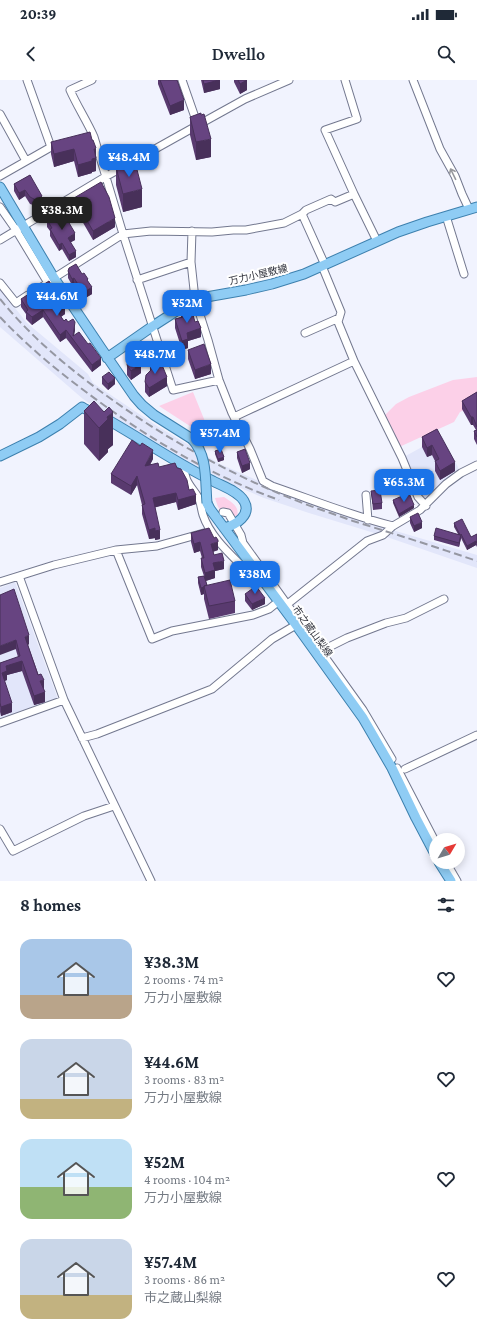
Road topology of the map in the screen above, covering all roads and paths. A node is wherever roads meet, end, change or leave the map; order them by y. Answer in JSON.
{"nodes":[{"id":1,"x":27,"y":80,"type":"edge"},
{"id":2,"x":92,"y":80,"type":"edge"},
{"id":3,"x":182,"y":80,"type":"edge"},
{"id":4,"x":289,"y":80,"type":"edge"},
{"id":5,"x":345,"y":80,"type":"edge"},
{"id":6,"x":413,"y":80,"type":"edge"},
{"id":7,"x":0,"y":114,"type":"edge"},
{"id":8,"x":198,"y":125,"type":"junction"},
{"id":9,"x":65,"y":144,"type":"edge"},
{"id":10,"x":51,"y":147,"type":"junction"},
{"id":11,"x":26,"y":161,"type":"junction"},
{"id":12,"x":0,"y":176,"type":"edge"},
{"id":13,"x":105,"y":177,"type":"junction"},
{"id":14,"x":0,"y":188,"type":"edge"},
{"id":15,"x":354,"y":194,"type":"junction"},
{"id":16,"x":0,"y":208,"type":"edge"},
{"id":17,"x":473,"y":208,"type":"edge"},
{"id":18,"x":302,"y":214,"type":"junction"},
{"id":19,"x":446,"y":216,"type":"junction"},
{"id":20,"x":19,"y":228,"type":"junction"},
{"id":21,"x":192,"y":231,"type":"junction"},
{"id":22,"x":123,"y":234,"type":"junction"},
{"id":23,"x":0,"y":240,"type":"edge"},
{"id":24,"x":377,"y":241,"type":"junction"},
{"id":25,"x":191,"y":262,"type":"junction"},
{"id":26,"x":324,"y":266,"type":"junction"},
{"id":27,"x":464,"y":274,"type":"dead end"},
{"id":28,"x":54,"y":278,"type":"junction"},
{"id":29,"x":137,"y":280,"type":"junction"},
{"id":30,"x":0,"y":283,"type":"edge"},
{"id":31,"x":195,"y":298,"type":"junction"},
{"id":32,"x":339,"y":318,"type":"junction"},
{"id":33,"x":153,"y":326,"type":"junction"},
{"id":34,"x":305,"y":333,"type":"dead end"},
{"id":35,"x":107,"y":358,"type":"junction"},
{"id":36,"x":354,"y":362,"type":"junction"},
{"id":37,"x":219,"y":380,"type":"junction"},
{"id":38,"x":234,"y":417,"type":"junction"},
{"id":39,"x":0,"y":456,"type":"edge"},
{"id":40,"x":477,"y":465,"type":"edge"},
{"id":41,"x":185,"y":467,"type":"junction"},
{"id":42,"x":366,"y":495,"type":"dead end"},
{"id":43,"x":426,"y":506,"type":"junction"},
{"id":44,"x":223,"y":512,"type":"dead end"},
{"id":45,"x":368,"y":520,"type":"junction"},
{"id":46,"x":235,"y":524,"type":"junction"},
{"id":47,"x":393,"y":526,"type":"junction"},
{"id":48,"x":224,"y":528,"type":"junction"},
{"id":49,"x":211,"y":531,"type":"junction"},
{"id":50,"x":116,"y":550,"type":"junction"},
{"id":51,"x":253,"y":567,"type":"junction"},
{"id":52,"x":19,"y":576,"type":"junction"},
{"id":53,"x":0,"y":582,"type":"edge"},
{"id":54,"x":444,"y":599,"type":"dead end"},
{"id":55,"x":283,"y":604,"type":"junction"},
{"id":56,"x":296,"y":625,"type":"junction"},
{"id":57,"x":319,"y":652,"type":"junction"},
{"id":58,"x":64,"y":700,"type":"junction"},
{"id":59,"x":0,"y":724,"type":"edge"},
{"id":60,"x":477,"y":735,"type":"edge"},
{"id":61,"x":82,"y":738,"type":"junction"},
{"id":62,"x":405,"y":769,"type":"dead end"},
{"id":63,"x":114,"y":806,"type":"junction"},
{"id":64,"x":0,"y":829,"type":"edge"},
{"id":65,"x":431,"y":833,"type":"edge"},
{"id":66,"x":429,"y":843,"type":"edge"},
{"id":67,"x":443,"y":869,"type":"edge"},
{"id":68,"x":450,"y":869,"type":"edge"},
{"id":69,"x":150,"y":881,"type":"edge"},
{"id":70,"x":450,"y":881,"type":"edge"},
{"id":71,"x":457,"y":881,"type":"edge"}],
"edges":[{"from":1,"to":10,"type":"street"},
{"from":2,"to":13,"type":"street"},
{"from":3,"to":8,"type":"street"},
{"from":4,"to":8,"type":"street"},
{"from":5,"to":15,"type":"street"},
{"from":17,"to":6,"type":"street","one_way":true},
{"from":7,"to":11,"type":"street"},
{"from":8,"to":13,"type":"street"},
{"from":9,"to":10,"type":"street"},
{"from":10,"to":11,"type":"street"},
{"from":11,"to":12,"type":"street"},
{"from":13,"to":20,"type":"street"},
{"from":13,"to":22,"type":"street"},
{"from":14,"to":20,"type":"main road"},
{"from":15,"to":18,"type":"street"},
{"from":15,"to":24,"type":"street"},
{"from":16,"to":20,"type":"street"},
{"from":17,"to":19,"type":"main road","name":"万力小屋敷線"},
{"from":18,"to":21,"type":"street"},
{"from":18,"to":26,"type":"street"},
{"from":19,"to":24,"type":"main road","name":"万力小屋敷線"},
{"from":19,"to":27,"type":"street"},
{"from":20,"to":23,"type":"street"},
{"from":20,"to":28,"type":"main road"},
{"from":20,"to":30,"type":"street"},
{"from":21,"to":22,"type":"street"},
{"from":21,"to":25,"type":"street"},
{"from":22,"to":28,"type":"street"},
{"from":22,"to":29,"type":"street"},
{"from":24,"to":26,"type":"main road","name":"万力小屋敷線"},
{"from":25,"to":29,"type":"street"},
{"from":25,"to":31,"type":"street"},
{"from":26,"to":31,"type":"main road","name":"万力小屋敷線"},
{"from":26,"to":32,"type":"street"},
{"from":28,"to":35,"type":"main road"},
{"from":29,"to":33,"type":"street"},
{"from":31,"to":33,"type":"main road","name":"万力小屋敷線"},
{"from":31,"to":37,"type":"street"},
{"from":32,"to":34,"type":"street"},
{"from":32,"to":36,"type":"street"},
{"from":33,"to":35,"type":"main road","name":"万力小屋敷線"},
{"from":33,"to":37,"type":"street"},
{"from":35,"to":48,"type":"main road","name":"市之蔵山梨線","bridge":true},
{"from":36,"to":38,"type":"street"},
{"from":36,"to":43,"type":"street"},
{"from":37,"to":38,"type":"street"},
{"from":38,"to":45,"type":"street"},
{"from":39,"to":41,"type":"main road"},
{"from":40,"to":43,"type":"street"},
{"from":41,"to":46,"type":"main road"},
{"from":41,"to":49,"type":"street"},
{"from":42,"to":45,"type":"street"},
{"from":43,"to":47,"type":"street"},
{"from":44,"to":46,"type":"street"},
{"from":45,"to":47,"type":"street"},
{"from":46,"to":48,"type":"main road"},
{"from":46,"to":55,"type":"street"},
{"from":47,"to":55,"type":"street"},
{"from":48,"to":51,"type":"main road","name":"市之蔵山梨線"},
{"from":49,"to":50,"type":"street"},
{"from":49,"to":51,"type":"street"},
{"from":50,"to":52,"type":"street"},
{"from":50,"to":55,"type":"street"},
{"from":51,"to":55,"type":"main road","name":"市之蔵山梨線"},
{"from":52,"to":53,"type":"street"},
{"from":52,"to":58,"type":"street"},
{"from":54,"to":57,"type":"street"},
{"from":55,"to":56,"type":"main road","name":"市之蔵山梨線"},
{"from":55,"to":57,"type":"street"},
{"from":56,"to":57,"type":"main road","name":"市之蔵山梨線"},
{"from":56,"to":61,"type":"street"},
{"from":57,"to":65,"type":"street"},
{"from":57,"to":66,"type":"main road","name":"市之蔵山梨線"},
{"from":58,"to":59,"type":"street"},
{"from":58,"to":61,"type":"street"},
{"from":60,"to":62,"type":"street"},
{"from":61,"to":63,"type":"street"},
{"from":63,"to":64,"type":"street"},
{"from":63,"to":69,"type":"street"},
{"from":67,"to":70,"type":"main road"},
{"from":68,"to":71,"type":"street"}]}
